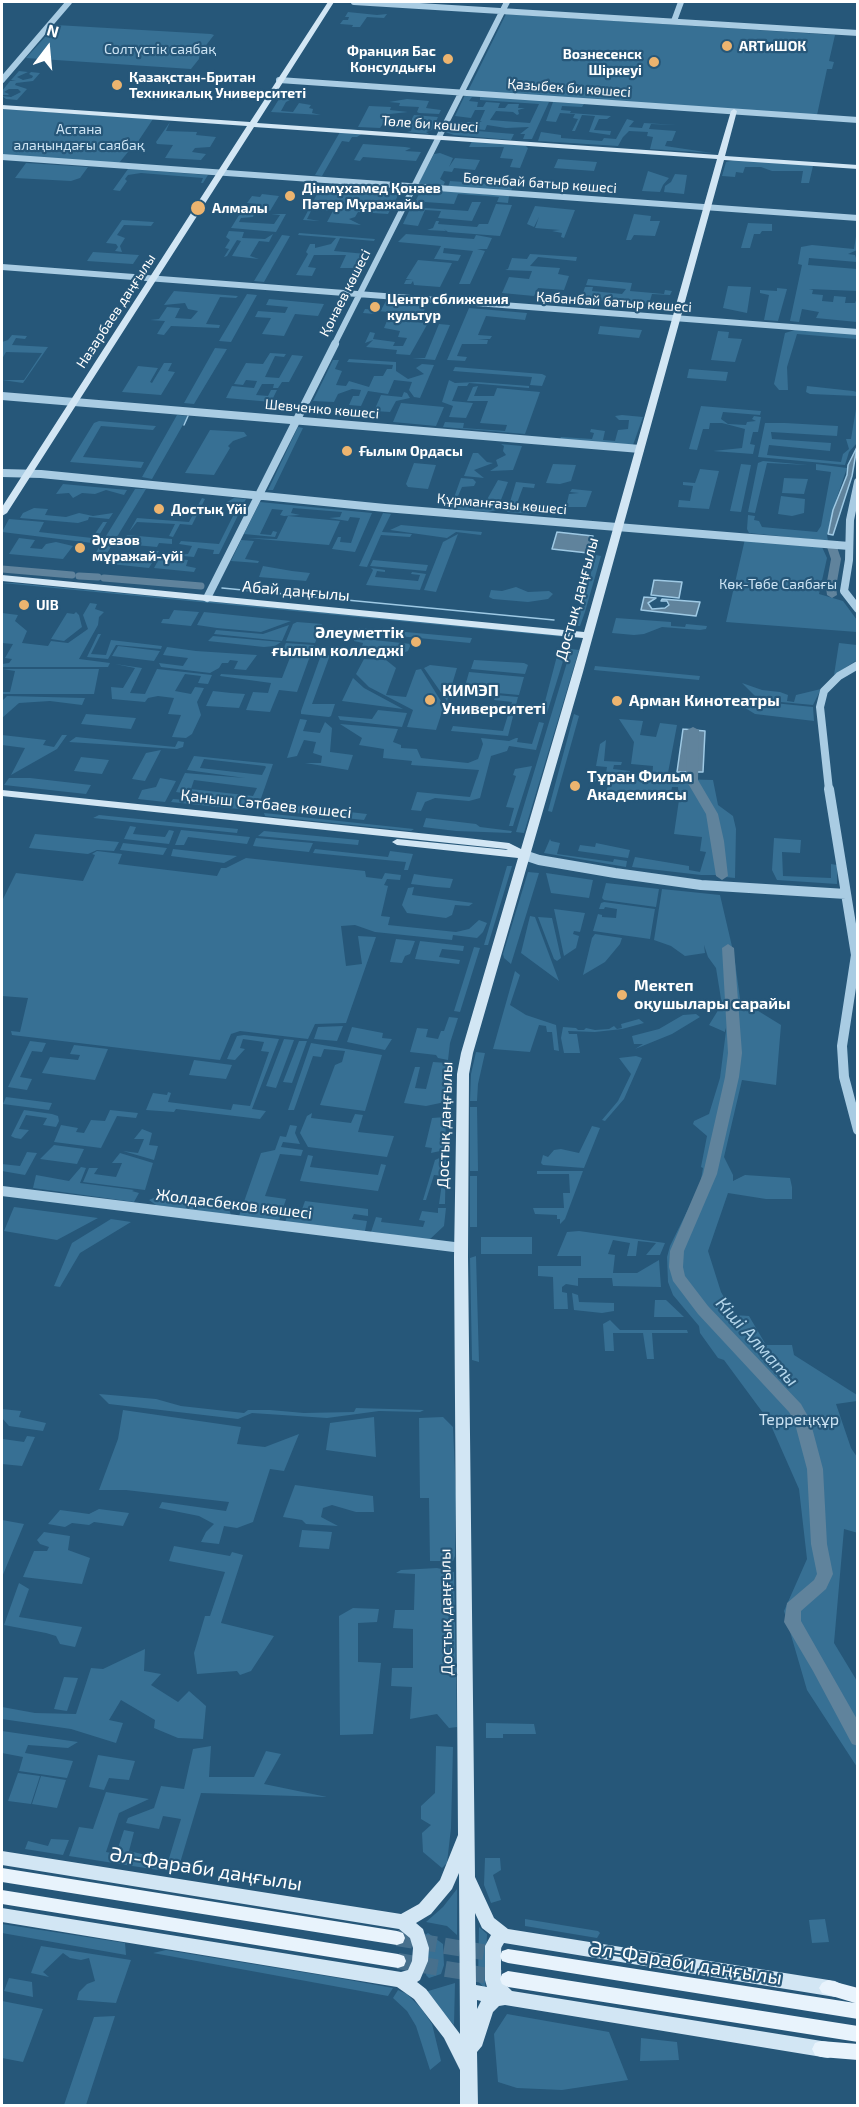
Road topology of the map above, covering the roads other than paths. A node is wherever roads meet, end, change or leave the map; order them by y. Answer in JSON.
{"nodes":[{"id":1,"x":69,"y":2,"type":"edge"},
{"id":2,"x":331,"y":2,"type":"edge"},
{"id":3,"x":354,"y":2,"type":"edge"},
{"id":4,"x":507,"y":2,"type":"edge"},
{"id":5,"x":681,"y":2,"type":"edge"},
{"id":6,"x":502,"y":11,"type":"junction"},
{"id":7,"x":674,"y":21,"type":"junction"},
{"id":8,"x":858,"y":33,"type":"edge"},
{"id":9,"x":2,"y":80,"type":"edge"},
{"id":10,"x":279,"y":81,"type":"junction"},
{"id":11,"x":461,"y":93,"type":"junction"},
{"id":12,"x":2,"y":107,"type":"edge"},
{"id":13,"x":734,"y":111,"type":"junction"},
{"id":14,"x":858,"y":120,"type":"edge"},
{"id":15,"x":253,"y":123,"type":"junction"},
{"id":16,"x":439,"y":137,"type":"junction"},
{"id":17,"x":2,"y":157,"type":"edge"},
{"id":18,"x":722,"y":157,"type":"junction"},
{"id":19,"x":858,"y":167,"type":"edge"},
{"id":20,"x":221,"y":173,"type":"junction"},
{"id":21,"x":414,"y":186,"type":"junction"},
{"id":22,"x":707,"y":207,"type":"junction"},
{"id":23,"x":858,"y":218,"type":"edge"},
{"id":24,"x":2,"y":267,"type":"edge"},
{"id":25,"x":154,"y":278,"type":"junction"},
{"id":26,"x":360,"y":294,"type":"junction"},
{"id":27,"x":676,"y":318,"type":"junction"},
{"id":28,"x":858,"y":332,"type":"edge"},
{"id":29,"x":2,"y":396,"type":"edge"},
{"id":30,"x":73,"y":402,"type":"junction"},
{"id":31,"x":296,"y":421,"type":"junction"},
{"id":32,"x":640,"y":449,"type":"junction"},
{"id":33,"x":2,"y":473,"type":"edge"},
{"id":34,"x":26,"y":475,"type":"junction"},
{"id":35,"x":858,"y":482,"type":"edge"},
{"id":36,"x":259,"y":496,"type":"junction"},
{"id":37,"x":2,"y":513,"type":"edge"},
{"id":38,"x":617,"y":527,"type":"junction"},
{"id":39,"x":849,"y":546,"type":"junction"},
{"id":40,"x":2,"y":578,"type":"edge"},
{"id":41,"x":2,"y":586,"type":"edge"},
{"id":42,"x":207,"y":598,"type":"junction"},
{"id":43,"x":858,"y":609,"type":"edge"},
{"id":44,"x":586,"y":639,"type":"junction"},
{"id":45,"x":858,"y":665,"type":"edge"},
{"id":46,"x":2,"y":793,"type":"edge"},
{"id":47,"x":2,"y":801,"type":"edge"},
{"id":48,"x":524,"y":855,"type":"junction"},
{"id":49,"x":846,"y":894,"type":"junction"},
{"id":50,"x":858,"y":1130,"type":"edge"},
{"id":51,"x":2,"y":1191,"type":"edge"},
{"id":52,"x":462,"y":1248,"type":"junction"},
{"id":53,"x":468,"y":1824,"type":"junction"},
{"id":54,"x":2,"y":1858,"type":"edge"},
{"id":55,"x":2,"y":1875,"type":"edge"},
{"id":56,"x":468,"y":1875,"type":"junction"},
{"id":57,"x":2,"y":1897,"type":"edge"},
{"id":58,"x":2,"y":1916,"type":"edge"},
{"id":59,"x":404,"y":1922,"type":"junction"},
{"id":60,"x":504,"y":1936,"type":"junction"},
{"id":61,"x":397,"y":1938,"type":"tunnel mouth"},
{"id":62,"x":508,"y":1956,"type":"tunnel mouth"},
{"id":63,"x":398,"y":1961,"type":"tunnel mouth"},
{"id":64,"x":508,"y":1979,"type":"tunnel mouth"},
{"id":65,"x":401,"y":1980,"type":"junction"},
{"id":66,"x":468,"y":1991,"type":"junction"},
{"id":67,"x":858,"y":1994,"type":"edge"},
{"id":68,"x":764,"y":1996,"type":"junction"},
{"id":69,"x":507,"y":1997,"type":"junction"},
{"id":70,"x":858,"y":2004,"type":"edge"},
{"id":71,"x":858,"y":2011,"type":"edge"},
{"id":72,"x":762,"y":2020,"type":"junction"},
{"id":73,"x":858,"y":2034,"type":"edge"},
{"id":74,"x":858,"y":2041,"type":"edge"},
{"id":75,"x":858,"y":2053,"type":"edge"},
{"id":76,"x":468,"y":2070,"type":"junction"},
{"id":77,"x":469,"y":2106,"type":"edge"}],
"edges":[{"from":1,"to":9,"type":"street"},
{"from":2,"to":10,"type":"main road","name":"Назарбаев даңғылы"},
{"from":3,"to":6,"type":"street"},
{"from":4,"to":6,"type":"street","name":"Қонаев көшесі"},
{"from":5,"to":7,"type":"street"},
{"from":6,"to":7,"type":"street"},
{"from":6,"to":11,"type":"street","name":"Қонаев көшесі"},
{"from":7,"to":8,"type":"street"},
{"from":10,"to":11,"type":"street","name":"Қазыбек би көшесі"},
{"from":10,"to":15,"type":"main road","name":"Назарбаев даңғылы"},
{"from":11,"to":13,"type":"street","name":"Қазыбек би көшесі"},
{"from":11,"to":16,"type":"street","name":"Қонаев көшесі"},
{"from":12,"to":15,"type":"main road","name":"Төле би көшесі"},
{"from":13,"to":14,"type":"street","name":"Қазыбек би көшесі"},
{"from":13,"to":18,"type":"main road","name":"Достық даңғылы"},
{"from":15,"to":16,"type":"main road","name":"Төле би көшесі"},
{"from":15,"to":20,"type":"main road","name":"Назарбаев даңғылы"},
{"from":16,"to":18,"type":"main road","name":"Төле би көшесі"},
{"from":16,"to":21,"type":"street","name":"Қонаев көшесі"},
{"from":17,"to":20,"type":"street"},
{"from":18,"to":19,"type":"main road","name":"Төле би көшесі"},
{"from":18,"to":22,"type":"main road","name":"Достық даңғылы"},
{"from":20,"to":21,"type":"street","name":"Бөгенбай батыр көшесі"},
{"from":20,"to":25,"type":"main road","name":"Назарбаев даңғылы"},
{"from":21,"to":22,"type":"street","name":"Бөгенбай батыр көшесі"},
{"from":21,"to":26,"type":"street","name":"Қонаев көшесі"},
{"from":22,"to":23,"type":"street","name":"Бөгенбай батыр көшесі"},
{"from":22,"to":27,"type":"main road","name":"Достық даңғылы"},
{"from":24,"to":25,"type":"street"},
{"from":25,"to":26,"type":"street","name":"Қабанбай батыр көшесі"},
{"from":25,"to":30,"type":"main road","name":"Назарбаев даңғылы"},
{"from":26,"to":27,"type":"street","name":"Қабанбай батыр көшесі"},
{"from":26,"to":31,"type":"street","name":"Қонаев көшесі"},
{"from":27,"to":28,"type":"street","name":"Қабанбай батыр көшесі"},
{"from":27,"to":32,"type":"main road","name":"Достық даңғылы"},
{"from":29,"to":30,"type":"street","name":"Шевченко көшесі"},
{"from":30,"to":31,"type":"street","name":"Шевченко көшесі"},
{"from":30,"to":34,"type":"main road","name":"Назарбаев даңғылы"},
{"from":31,"to":32,"type":"street","name":"Шевченко көшесі"},
{"from":31,"to":36,"type":"street","name":"Қонаев көшесі"},
{"from":32,"to":38,"type":"main road","name":"Достық даңғылы"},
{"from":33,"to":34,"type":"street","name":"Құрманғазы көшесі"},
{"from":34,"to":36,"type":"street","name":"Құрманғазы көшесі"},
{"from":34,"to":37,"type":"main road","name":"Назарбаев даңғылы"},
{"from":35,"to":39,"type":"street"},
{"from":36,"to":38,"type":"street","name":"Құрманғазы көшесі"},
{"from":36,"to":42,"type":"street","name":"Қонаев көшесі"},
{"from":38,"to":39,"type":"street","name":"Құрманғазы көшесі"},
{"from":38,"to":44,"type":"main road","name":"Достық даңғылы"},
{"from":39,"to":43,"type":"street"},
{"from":40,"to":42,"type":"main road","name":"Абай даңғылы"},
{"from":41,"to":44,"type":"main road","name":"Абай даңғылы"},
{"from":42,"to":44,"type":"main road","name":"Абай даңғылы"},
{"from":44,"to":48,"type":"main road","name":"Достық даңғылы"},
{"from":45,"to":49,"type":"street"},
{"from":46,"to":48,"type":"main road","name":"Қаныш Сәтбаев көшесі"},
{"from":47,"to":48,"type":"main road","name":"Қаныш Сәтбаев көшесі"},
{"from":48,"to":49,"type":"street","name":"Қаныш Сәтбаев көшесі"},
{"from":48,"to":52,"type":"main road","name":"Достық даңғылы"},
{"from":49,"to":50,"type":"street"},
{"from":51,"to":52,"type":"street","name":"Жолдасбеков көшесі"},
{"from":52,"to":53,"type":"main road","name":"Достық даңғылы"},
{"from":53,"to":56,"type":"main road","name":"Достық даңғылы"},
{"from":53,"to":59,"type":"main road"},
{"from":54,"to":59,"type":"main road","name":"Әл-Фараби даңғылы"},
{"from":55,"to":61,"type":"main road"},
{"from":56,"to":60,"type":"main road"},
{"from":56,"to":66,"type":"main road","name":"Достық даңғылы"},
{"from":57,"to":63,"type":"main road"},
{"from":58,"to":65,"type":"main road"},
{"from":59,"to":65,"type":"main road"},
{"from":60,"to":67,"type":"main road"},
{"from":60,"to":69,"type":"main road"},
{"from":62,"to":68,"type":"main road","name":"Әл-Фараби даңғылы"},
{"from":64,"to":72,"type":"main road"},
{"from":65,"to":76,"type":"main road"},
{"from":66,"to":69,"type":"main road"},
{"from":66,"to":76,"type":"main road","name":"Достық даңғылы"},
{"from":68,"to":70,"type":"main road"},
{"from":68,"to":71,"type":"main road","name":"Әл-Фараби даңғылы"},
{"from":69,"to":75,"type":"main road"},
{"from":69,"to":76,"type":"main road"},
{"from":72,"to":73,"type":"main road"},
{"from":72,"to":74,"type":"main road"},
{"from":76,"to":77,"type":"main road","name":"Достық даңғылы"}]}
